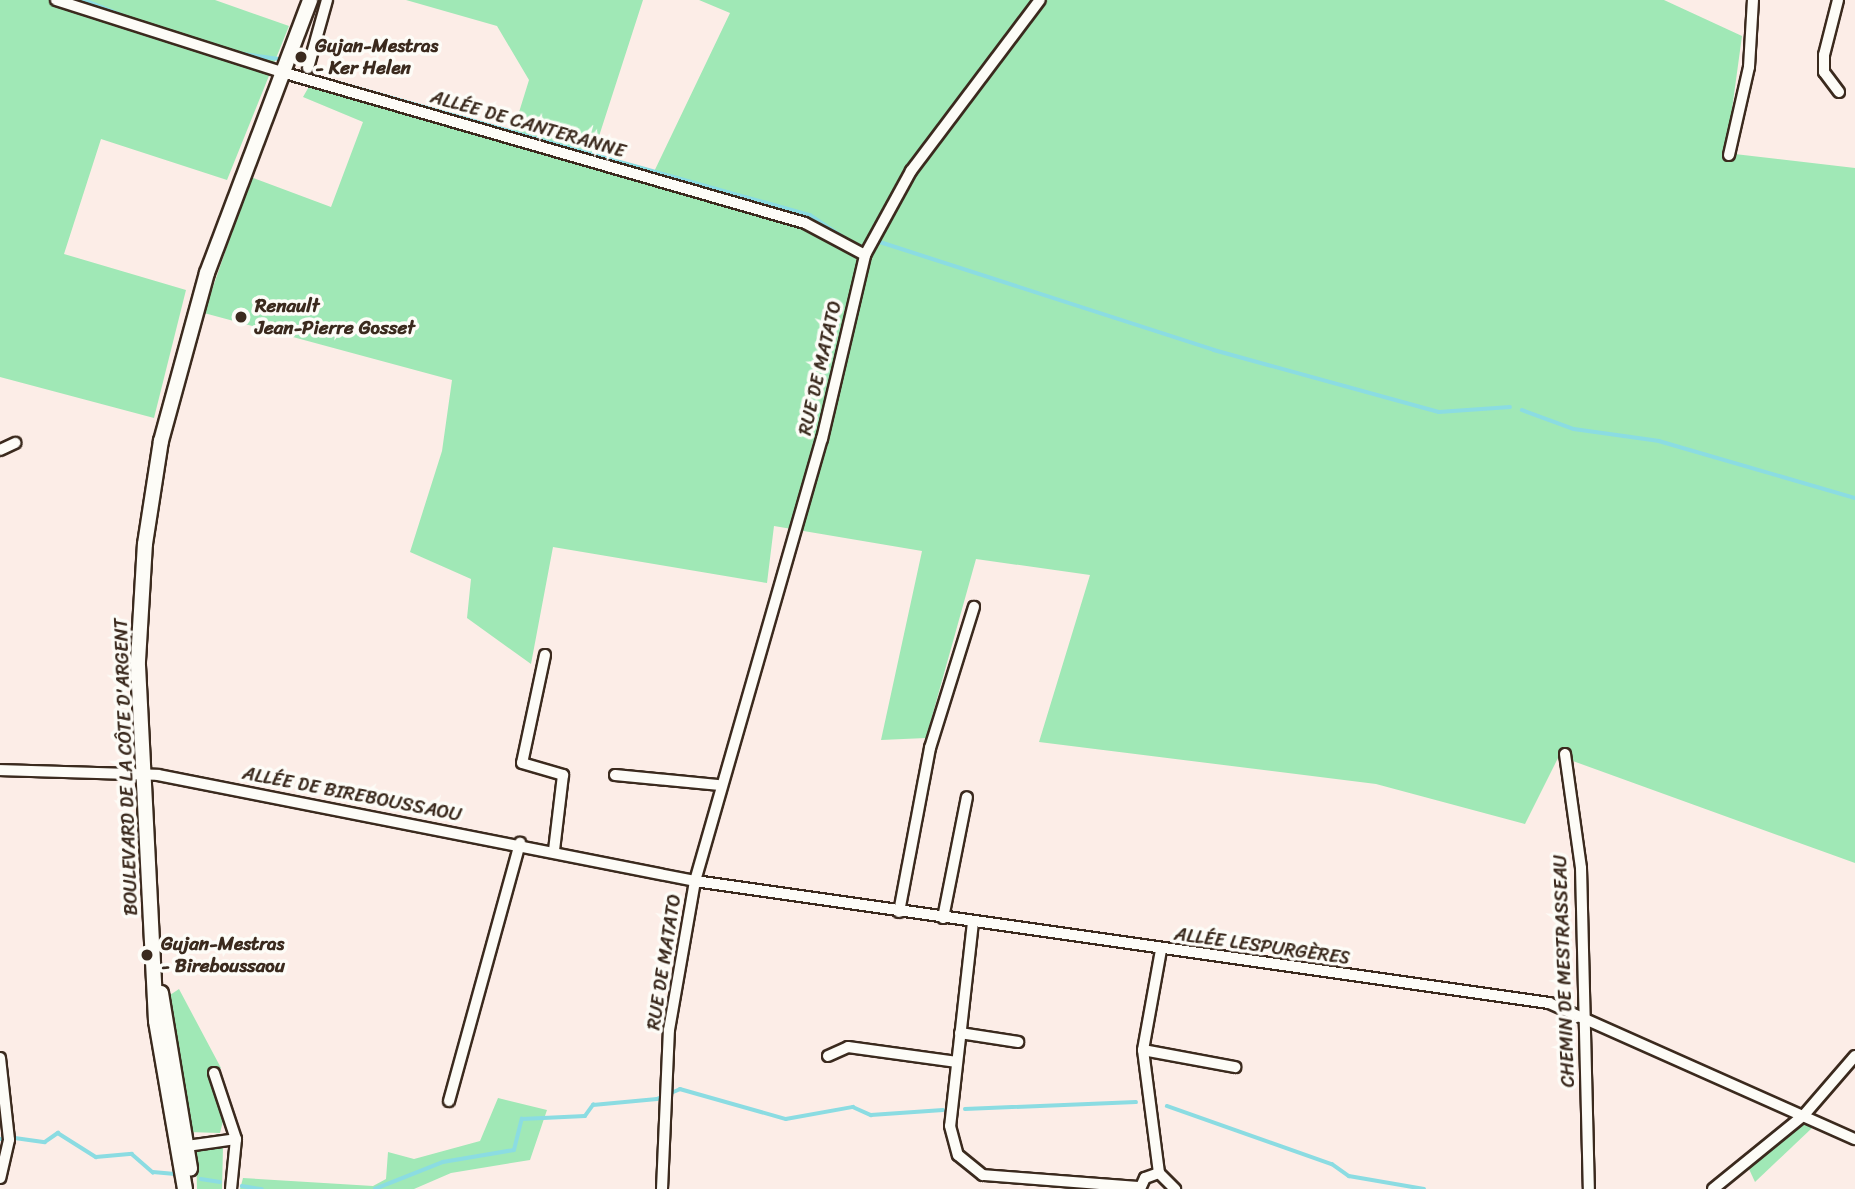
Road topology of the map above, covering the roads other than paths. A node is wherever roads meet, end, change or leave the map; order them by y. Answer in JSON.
{"nodes":[{"id":1,"x":56,"y":0,"type":"edge"},
{"id":2,"x":310,"y":0,"type":"edge"},
{"id":3,"x":327,"y":0,"type":"edge"},
{"id":4,"x":1040,"y":0,"type":"edge"},
{"id":5,"x":1753,"y":0,"type":"edge"},
{"id":6,"x":1838,"y":0,"type":"edge"},
{"id":7,"x":308,"y":68,"type":"dead end"},
{"id":8,"x":285,"y":73,"type":"junction"},
{"id":9,"x":1839,"y":92,"type":"dead end"},
{"id":10,"x":1728,"y":155,"type":"dead end"},
{"id":11,"x":865,"y":255,"type":"junction"},
{"id":12,"x":15,"y":443,"type":"dead end"},
{"id":13,"x":0,"y":450,"type":"edge"},
{"id":14,"x":974,"y":607,"type":"dead end"},
{"id":15,"x":545,"y":654,"type":"dead end"},
{"id":16,"x":1565,"y":754,"type":"dead end"},
{"id":17,"x":0,"y":770,"type":"edge"},
{"id":18,"x":143,"y":773,"type":"junction"},
{"id":19,"x":615,"y":775,"type":"dead end"},
{"id":20,"x":718,"y":785,"type":"junction"},
{"id":21,"x":967,"y":797,"type":"dead end"},
{"id":22,"x":520,"y":843,"type":"junction"},
{"id":23,"x":554,"y":851,"type":"junction"},
{"id":24,"x":695,"y":881,"type":"junction"},
{"id":25,"x":899,"y":912,"type":"junction"},
{"id":26,"x":943,"y":918,"type":"junction"},
{"id":27,"x":973,"y":922,"type":"junction"},
{"id":28,"x":1161,"y":950,"type":"junction"},
{"id":29,"x":1583,"y":1018,"type":"junction"},
{"id":30,"x":960,"y":1033,"type":"junction"},
{"id":31,"x":1018,"y":1042,"type":"dead end"},
{"id":32,"x":1143,"y":1051,"type":"junction"},
{"id":33,"x":828,"y":1056,"type":"dead end"},
{"id":34,"x":1855,"y":1056,"type":"edge"},
{"id":35,"x":0,"y":1058,"type":"edge"},
{"id":36,"x":957,"y":1062,"type":"junction"},
{"id":37,"x":1235,"y":1067,"type":"dead end"},
{"id":38,"x":214,"y":1073,"type":"dead end"},
{"id":39,"x":449,"y":1101,"type":"dead end"},
{"id":40,"x":1804,"y":1115,"type":"junction"},
{"id":41,"x":236,"y":1139,"type":"junction"},
{"id":42,"x":1855,"y":1139,"type":"edge"},
{"id":43,"x":182,"y":1147,"type":"junction"},
{"id":44,"x":1159,"y":1173,"type":"junction"},
{"id":45,"x":0,"y":1178,"type":"edge"},
{"id":46,"x":1140,"y":1188,"type":"edge"},
{"id":47,"x":185,"y":1189,"type":"edge"},
{"id":48,"x":191,"y":1189,"type":"edge"},
{"id":49,"x":231,"y":1189,"type":"edge"},
{"id":50,"x":662,"y":1189,"type":"edge"},
{"id":51,"x":1175,"y":1189,"type":"edge"},
{"id":52,"x":1589,"y":1189,"type":"edge"},
{"id":53,"x":1713,"y":1189,"type":"edge"}],
"edges":[{"from":1,"to":8,"type":"street","name":"ALLÉE DE CANTERANNE"},
{"from":2,"to":8,"type":"main road","name":"BOULEVARD DE LA CÔTE D'ARGENT"},
{"from":3,"to":7,"type":"street"},
{"from":4,"to":11,"type":"street","name":"RUE DE MATATO"},
{"from":5,"to":10,"type":"street"},
{"from":6,"to":9,"type":"street"},
{"from":8,"to":11,"type":"street","name":"ALLÉE DE CANTERANNE"},
{"from":8,"to":18,"type":"main road","name":"BOULEVARD DE LA CÔTE D'ARGENT"},
{"from":11,"to":20,"type":"street","name":"RUE DE MATATO"},
{"from":12,"to":13,"type":"street"},
{"from":14,"to":25,"type":"street"},
{"from":15,"to":23,"type":"street"},
{"from":16,"to":29,"type":"street","name":"CHEMIN DE MESTRASSEAU"},
{"from":17,"to":18,"type":"street","name":"ALLÉE DE BIREBOUSSAOU"},
{"from":18,"to":22,"type":"street","name":"ALLÉE DE BIREBOUSSAOU"},
{"from":18,"to":43,"type":"main road","name":"BOULEVARD DE LA CÔTE D'ARGENT"},
{"from":19,"to":20,"type":"street"},
{"from":20,"to":24,"type":"street","name":"RUE DE MATATO"},
{"from":21,"to":26,"type":"street"},
{"from":22,"to":23,"type":"street","name":"ALLÉE DE BIREBOUSSAOU"},
{"from":22,"to":39,"type":"street"},
{"from":23,"to":24,"type":"street","name":"ALLÉE DE BIREBOUSSAOU"},
{"from":24,"to":25,"type":"street","name":"ALLÉE LESPURGÈRES"},
{"from":24,"to":50,"type":"street","name":"RUE DE MATATO"},
{"from":25,"to":26,"type":"street","name":"ALLÉE LESPURGÈRES"},
{"from":26,"to":27,"type":"street","name":"ALLÉE LESPURGÈRES"},
{"from":27,"to":28,"type":"street","name":"ALLÉE LESPURGÈRES"},
{"from":27,"to":30,"type":"street"},
{"from":28,"to":29,"type":"street","name":"ALLÉE LESPURGÈRES"},
{"from":28,"to":32,"type":"street"},
{"from":29,"to":40,"type":"street","name":"ALLÉE LESPURGÈRES"},
{"from":29,"to":52,"type":"street","name":"CHEMIN DE MESTRASSEAU"},
{"from":30,"to":31,"type":"street"},
{"from":30,"to":36,"type":"street"},
{"from":32,"to":37,"type":"street"},
{"from":32,"to":44,"type":"street"},
{"from":33,"to":36,"type":"street"},
{"from":34,"to":40,"type":"street"},
{"from":35,"to":45,"type":"street"},
{"from":36,"to":46,"type":"street"},
{"from":38,"to":41,"type":"street"},
{"from":40,"to":42,"type":"street","name":"ALLÉE LESPURGÈRES"},
{"from":40,"to":53,"type":"street"},
{"from":41,"to":43,"type":"street"},
{"from":41,"to":49,"type":"street"},
{"from":43,"to":47,"type":"main road","name":"BOULEVARD DE LA CÔTE D'ARGENT"},
{"from":43,"to":48,"type":"main road","name":"BOULEVARD DE LA CÔTE D'ARGENT"},
{"from":44,"to":46,"type":"street"},
{"from":44,"to":51,"type":"street"}]}
